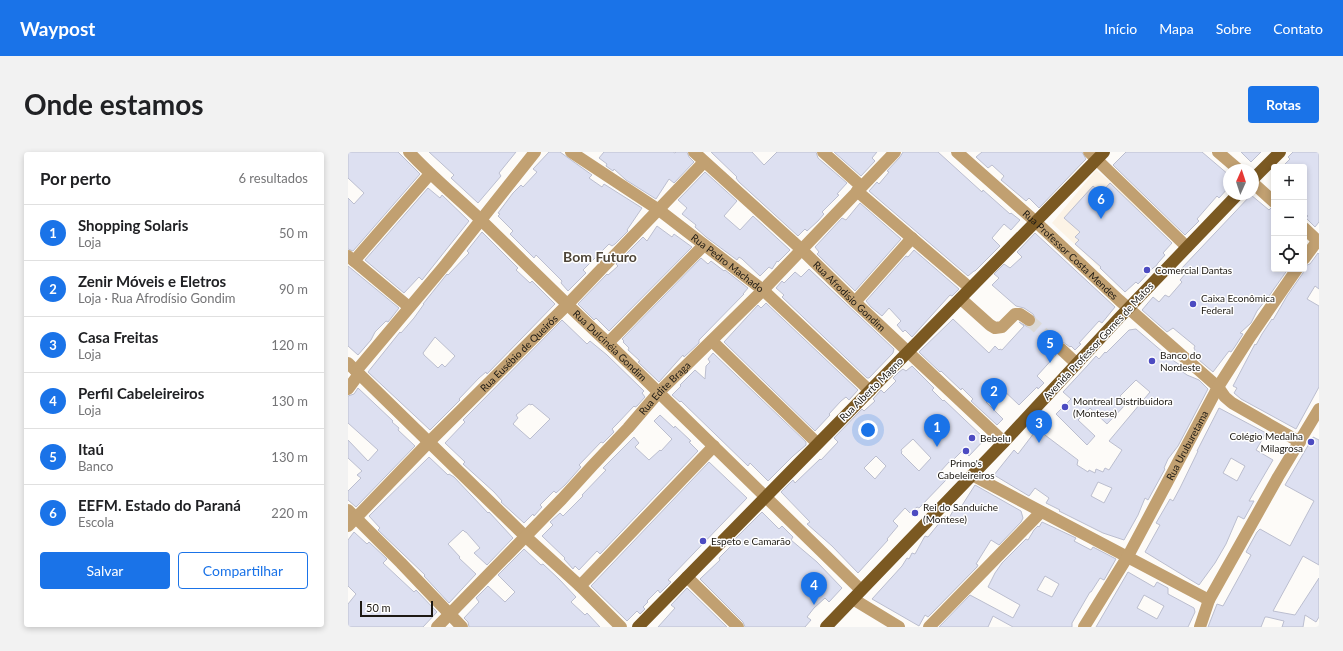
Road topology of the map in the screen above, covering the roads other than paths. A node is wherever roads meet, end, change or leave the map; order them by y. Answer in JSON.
{"nodes":[{"id":1,"x":409,"y":152,"type":"edge"},
{"id":2,"x":536,"y":152,"type":"edge"},
{"id":3,"x":571,"y":152,"type":"edge"},
{"id":4,"x":694,"y":152,"type":"edge"},
{"id":5,"x":823,"y":152,"type":"edge"},
{"id":6,"x":894,"y":152,"type":"edge"},
{"id":7,"x":957,"y":152,"type":"edge"},
{"id":8,"x":1218,"y":152,"type":"edge"},
{"id":9,"x":1280,"y":152,"type":"edge"},
{"id":10,"x":1096,"y":155,"type":"edge"},
{"id":11,"x":704,"y":162,"type":"junction"},
{"id":12,"x":1231,"y":164,"type":"edge"},
{"id":13,"x":1259,"y":173,"type":"edge"},
{"id":14,"x":430,"y":174,"type":"junction"},
{"id":15,"x":1259,"y":188,"type":"edge"},
{"id":16,"x":859,"y":189,"type":"junction"},
{"id":17,"x":1232,"y":200,"type":"edge"},
{"id":18,"x":1272,"y":200,"type":"edge"},
{"id":19,"x":659,"y":210,"type":"junction"},
{"id":20,"x":481,"y":220,"type":"junction"},
{"id":21,"x":1036,"y":222,"type":"junction"},
{"id":22,"x":1307,"y":231,"type":"edge"},
{"id":23,"x":912,"y":238,"type":"junction"},
{"id":24,"x":1318,"y":241,"type":"edge"},
{"id":25,"x":704,"y":244,"type":"junction"},
{"id":26,"x":1187,"y":246,"type":"junction"},
{"id":27,"x":801,"y":249,"type":"junction"},
{"id":28,"x":1307,"y":255,"type":"edge"},
{"id":29,"x":351,"y":259,"type":"edge"},
{"id":30,"x":1295,"y":272,"type":"edge"},
{"id":31,"x":970,"y":288,"type":"junction"},
{"id":32,"x":763,"y":290,"type":"junction"},
{"id":33,"x":961,"y":298,"type":"junction"},
{"id":34,"x":855,"y":302,"type":"junction"},
{"id":35,"x":567,"y":305,"type":"junction"},
{"id":36,"x":409,"y":307,"type":"junction"},
{"id":37,"x":1128,"y":308,"type":"junction"},
{"id":38,"x":1029,"y":320,"type":"tunnel mouth"},
{"id":39,"x":712,"y":341,"type":"junction"},
{"id":40,"x":608,"y":343,"type":"junction"},
{"id":41,"x":1061,"y":349,"type":"tunnel mouth"},
{"id":42,"x":908,"y":352,"type":"junction"},
{"id":43,"x":1077,"y":364,"type":"junction"},
{"id":44,"x":354,"y":369,"type":"edge"},
{"id":45,"x":1218,"y":387,"type":"junction"},
{"id":46,"x":348,"y":389,"type":"edge"},
{"id":47,"x":870,"y":391,"type":"junction"},
{"id":48,"x":659,"y":392,"type":"junction"},
{"id":49,"x":1319,"y":409,"type":"edge"},
{"id":50,"x":429,"y":442,"type":"junction"},
{"id":51,"x":1004,"y":442,"type":"junction"},
{"id":52,"x":1300,"y":442,"type":"junction"},
{"id":53,"x":817,"y":443,"type":"junction"},
{"id":54,"x":714,"y":446,"type":"junction"},
{"id":55,"x":972,"y":475,"type":"junction"},
{"id":56,"x":765,"y":498,"type":"junction"},
{"id":57,"x":1041,"y":512,"type":"junction"},
{"id":58,"x":351,"y":518,"type":"edge"},
{"id":59,"x":525,"y":536,"type":"junction"},
{"id":60,"x":1128,"y":556,"type":"junction"},
{"id":61,"x":687,"y":577,"type":"junction"},
{"id":62,"x":580,"y":586,"type":"junction"},
{"id":63,"x":857,"y":595,"type":"junction"},
{"id":64,"x":1209,"y":600,"type":"junction"},
{"id":65,"x":450,"y":614,"type":"junction"},
{"id":66,"x":437,"y":627,"type":"edge"},
{"id":67,"x":462,"y":627,"type":"edge"},
{"id":68,"x":621,"y":627,"type":"edge"},
{"id":69,"x":638,"y":627,"type":"edge"},
{"id":70,"x":738,"y":627,"type":"edge"},
{"id":71,"x":826,"y":627,"type":"edge"},
{"id":72,"x":899,"y":627,"type":"edge"},
{"id":73,"x":929,"y":627,"type":"edge"},
{"id":74,"x":1084,"y":627,"type":"edge"},
{"id":75,"x":1200,"y":627,"type":"edge"}],
"edges":[{"from":1,"to":14,"type":"street","name":"Rua Dulcinéia Gondim"},
{"from":2,"to":20,"type":"street"},
{"from":3,"to":19,"type":"street","name":"Rua Pedro Machado"},
{"from":4,"to":11,"type":"street","name":"Rua Afrodísio Gondim"},
{"from":5,"to":16,"type":"street"},
{"from":6,"to":16,"type":"street","name":"Rua Edite Braga"},
{"from":7,"to":21,"type":"street","name":"Rua Professor Costa Mendes"},
{"from":8,"to":12,"type":"street"},
{"from":9,"to":13,"type":"main road"},
{"from":10,"to":21,"type":"main road","name":"Rua Alberto Magno"},
{"from":10,"to":26,"type":"street"},
{"from":11,"to":19,"type":"street","name":"Rua Eusébio de Queirós"},
{"from":11,"to":27,"type":"street","name":"Rua Afrodísio Gondim"},
{"from":14,"to":20,"type":"street","name":"Rua Dulcinéia Gondim"},
{"from":14,"to":29,"type":"street"},
{"from":15,"to":18,"type":"street"},
{"from":16,"to":23,"type":"street"},
{"from":16,"to":27,"type":"street","name":"Rua Edite Braga"},
{"from":17,"to":26,"type":"main road","name":"Avenida Professor Gomes de Matos"},
{"from":19,"to":25,"type":"street","name":"Rua Pedro Machado"},
{"from":19,"to":35,"type":"street","name":"Rua Eusébio de Queirós"},
{"from":20,"to":35,"type":"street","name":"Rua Dulcinéia Gondim"},
{"from":20,"to":36,"type":"street"},
{"from":21,"to":31,"type":"main road","name":"Rua Alberto Magno"},
{"from":21,"to":37,"type":"street","name":"Rua Professor Costa Mendes"},
{"from":22,"to":24,"type":"street"},
{"from":23,"to":31,"type":"street"},
{"from":23,"to":34,"type":"street"},
{"from":24,"to":28,"type":"street"},
{"from":25,"to":32,"type":"street","name":"Rua Pedro Machado"},
{"from":25,"to":40,"type":"street"},
{"from":26,"to":37,"type":"main road","name":"Avenida Professor Gomes de Matos"},
{"from":27,"to":32,"type":"street","name":"Rua Edite Braga"},
{"from":27,"to":34,"type":"street","name":"Rua Afrodísio Gondim"},
{"from":29,"to":36,"type":"street"},
{"from":30,"to":45,"type":"street","name":"Rua Uruburetama"},
{"from":31,"to":33,"type":"main road","name":"Rua Alberto Magno"},
{"from":32,"to":39,"type":"street","name":"Rua Edite Braga"},
{"from":32,"to":47,"type":"street","name":"Rua Pedro Machado"},
{"from":33,"to":38,"type":"street"},
{"from":33,"to":42,"type":"main road","name":"Rua Alberto Magno"},
{"from":34,"to":42,"type":"street","name":"Rua Afrodísio Gondim"},
{"from":35,"to":40,"type":"street","name":"Rua Dulcinéia Gondim"},
{"from":35,"to":50,"type":"street","name":"Rua Eusébio de Queirós"},
{"from":36,"to":44,"type":"street"},
{"from":37,"to":43,"type":"main road","name":"Avenida Professor Gomes de Matos"},
{"from":37,"to":45,"type":"street","name":"Rua Professor Costa Mendes"},
{"from":39,"to":48,"type":"street","name":"Rua Edite Braga"},
{"from":39,"to":53,"type":"street"},
{"from":40,"to":48,"type":"street","name":"Rua Dulcinéia Gondim"},
{"from":41,"to":43,"type":"street"},
{"from":42,"to":47,"type":"main road","name":"Rua Alberto Magno"},
{"from":42,"to":51,"type":"street","name":"Rua Afrodísio Gondim"},
{"from":43,"to":51,"type":"main road","name":"Avenida Professor Gomes de Matos"},
{"from":44,"to":46,"type":"street"},
{"from":44,"to":50,"type":"street"},
{"from":45,"to":52,"type":"street","name":"Rua Professor Costa Mendes"},
{"from":45,"to":60,"type":"street","name":"Rua Uruburetama"},
{"from":47,"to":53,"type":"main road","name":"Rua Alberto Magno"},
{"from":48,"to":54,"type":"street","name":"Rua Dulcinéia Gondim"},
{"from":48,"to":59,"type":"street","name":"Rua Edite Braga"},
{"from":49,"to":52,"type":"street"},
{"from":50,"to":58,"type":"street","name":"Rua Eusébio de Queirós"},
{"from":50,"to":59,"type":"street"},
{"from":51,"to":55,"type":"main road","name":"Avenida Professor Gomes de Matos"},
{"from":52,"to":64,"type":"street"},
{"from":53,"to":56,"type":"main road","name":"Rua Alberto Magno"},
{"from":54,"to":56,"type":"street","name":"Rua Dulcinéia Gondim"},
{"from":54,"to":62,"type":"street"},
{"from":55,"to":57,"type":"street"},
{"from":55,"to":63,"type":"main road","name":"Avenida Professor Gomes de Matos"},
{"from":56,"to":61,"type":"main road","name":"Rua Alberto Magno"},
{"from":56,"to":63,"type":"street","name":"Rua Dulcinéia Gondim"},
{"from":57,"to":60,"type":"street"},
{"from":57,"to":73,"type":"street"},
{"from":58,"to":65,"type":"street"},
{"from":59,"to":62,"type":"street"},
{"from":59,"to":65,"type":"street","name":"Rua Edite Braga"},
{"from":60,"to":64,"type":"street"},
{"from":60,"to":74,"type":"street","name":"Rua Uruburetama"},
{"from":61,"to":69,"type":"main road","name":"Rua Alberto Magno"},
{"from":61,"to":70,"type":"street"},
{"from":62,"to":68,"type":"street"},
{"from":63,"to":71,"type":"main road","name":"Avenida Professor Gomes de Matos"},
{"from":63,"to":72,"type":"street","name":"Rua Dulcinéia Gondim"},
{"from":64,"to":75,"type":"street"},
{"from":65,"to":66,"type":"street","name":"Rua Edite Braga"},
{"from":65,"to":67,"type":"street"}]}
